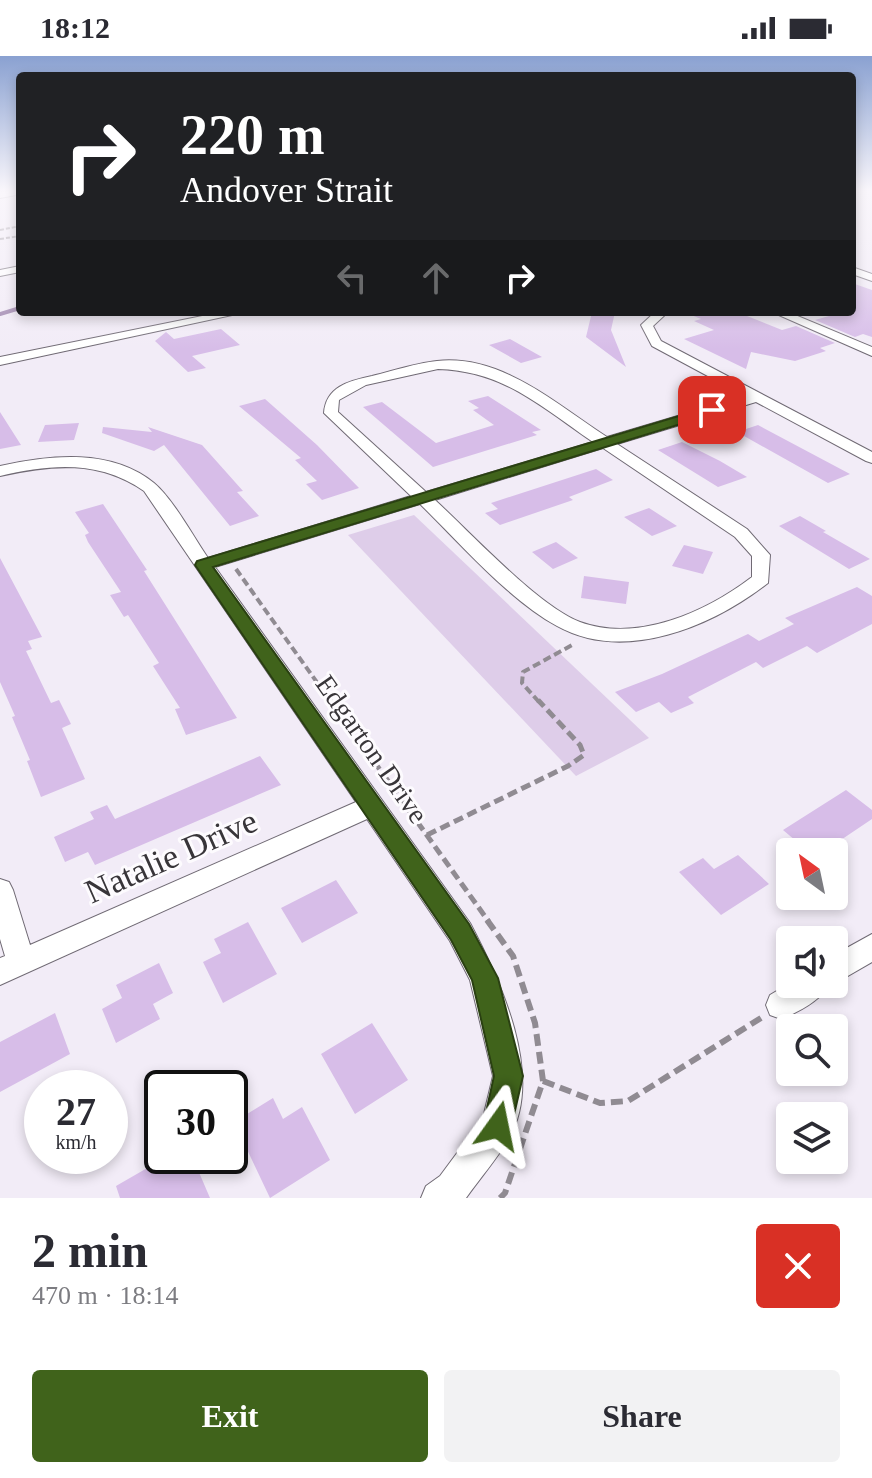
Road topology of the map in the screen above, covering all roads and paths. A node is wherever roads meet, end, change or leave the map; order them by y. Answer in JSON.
{"nodes":[{"id":1,"x":220,"y":316,"type":"edge"},
{"id":2,"x":657,"y":316,"type":"edge"},
{"id":3,"x":787,"y":316,"type":"edge"},
{"id":4,"x":872,"y":352,"type":"edge"},
{"id":5,"x":0,"y":361,"type":"edge"},
{"id":6,"x":756,"y":397,"type":"junction"},
{"id":7,"x":604,"y":443,"type":"junction"},
{"id":8,"x":872,"y":458,"type":"edge"},
{"id":9,"x":0,"y":471,"type":"edge"},
{"id":10,"x":421,"y":499,"type":"junction"},
{"id":11,"x":203,"y":565,"type":"junction"},
{"id":12,"x":591,"y":630,"type":"junction"},
{"id":13,"x":372,"y":806,"type":"junction"},
{"id":14,"x":427,"y":835,"type":"dead end"},
{"id":15,"x":0,"y":890,"type":"edge"},
{"id":16,"x":872,"y":947,"type":"edge"},
{"id":17,"x":848,"y":962,"type":"edge"},
{"id":18,"x":10,"y":967,"type":"edge"},
{"id":19,"x":792,"y":998,"type":"edge"},
{"id":20,"x":781,"y":1005,"type":"joint"},
{"id":21,"x":543,"y":1081,"type":"dead end"},
{"id":22,"x":438,"y":1198,"type":"edge"}],
"edges":[{"from":1,"to":5,"type":"street"},
{"from":2,"to":6,"type":"street"},
{"from":3,"to":4,"type":"street"},
{"from":6,"to":7,"type":"street"},
{"from":6,"to":8,"type":"street"},
{"from":7,"to":10,"type":"street"},
{"from":7,"to":10,"type":"street"},
{"from":7,"to":12,"type":"street"},
{"from":9,"to":11,"type":"street","name":"Edgarton Drive"},
{"from":10,"to":11,"type":"street"},
{"from":10,"to":12,"type":"street"},
{"from":11,"to":13,"type":"street","name":"Edgarton Drive"},
{"from":12,"to":14,"type":"path"},
{"from":13,"to":18,"type":"street","name":"Natalie Drive"},
{"from":13,"to":22,"type":"street","name":"Edgarton Drive"},
{"from":15,"to":18,"type":"street"},
{"from":16,"to":17,"type":"street"},
{"from":19,"to":20,"type":"street"},
{"from":20,"to":21,"type":"path"}]}
